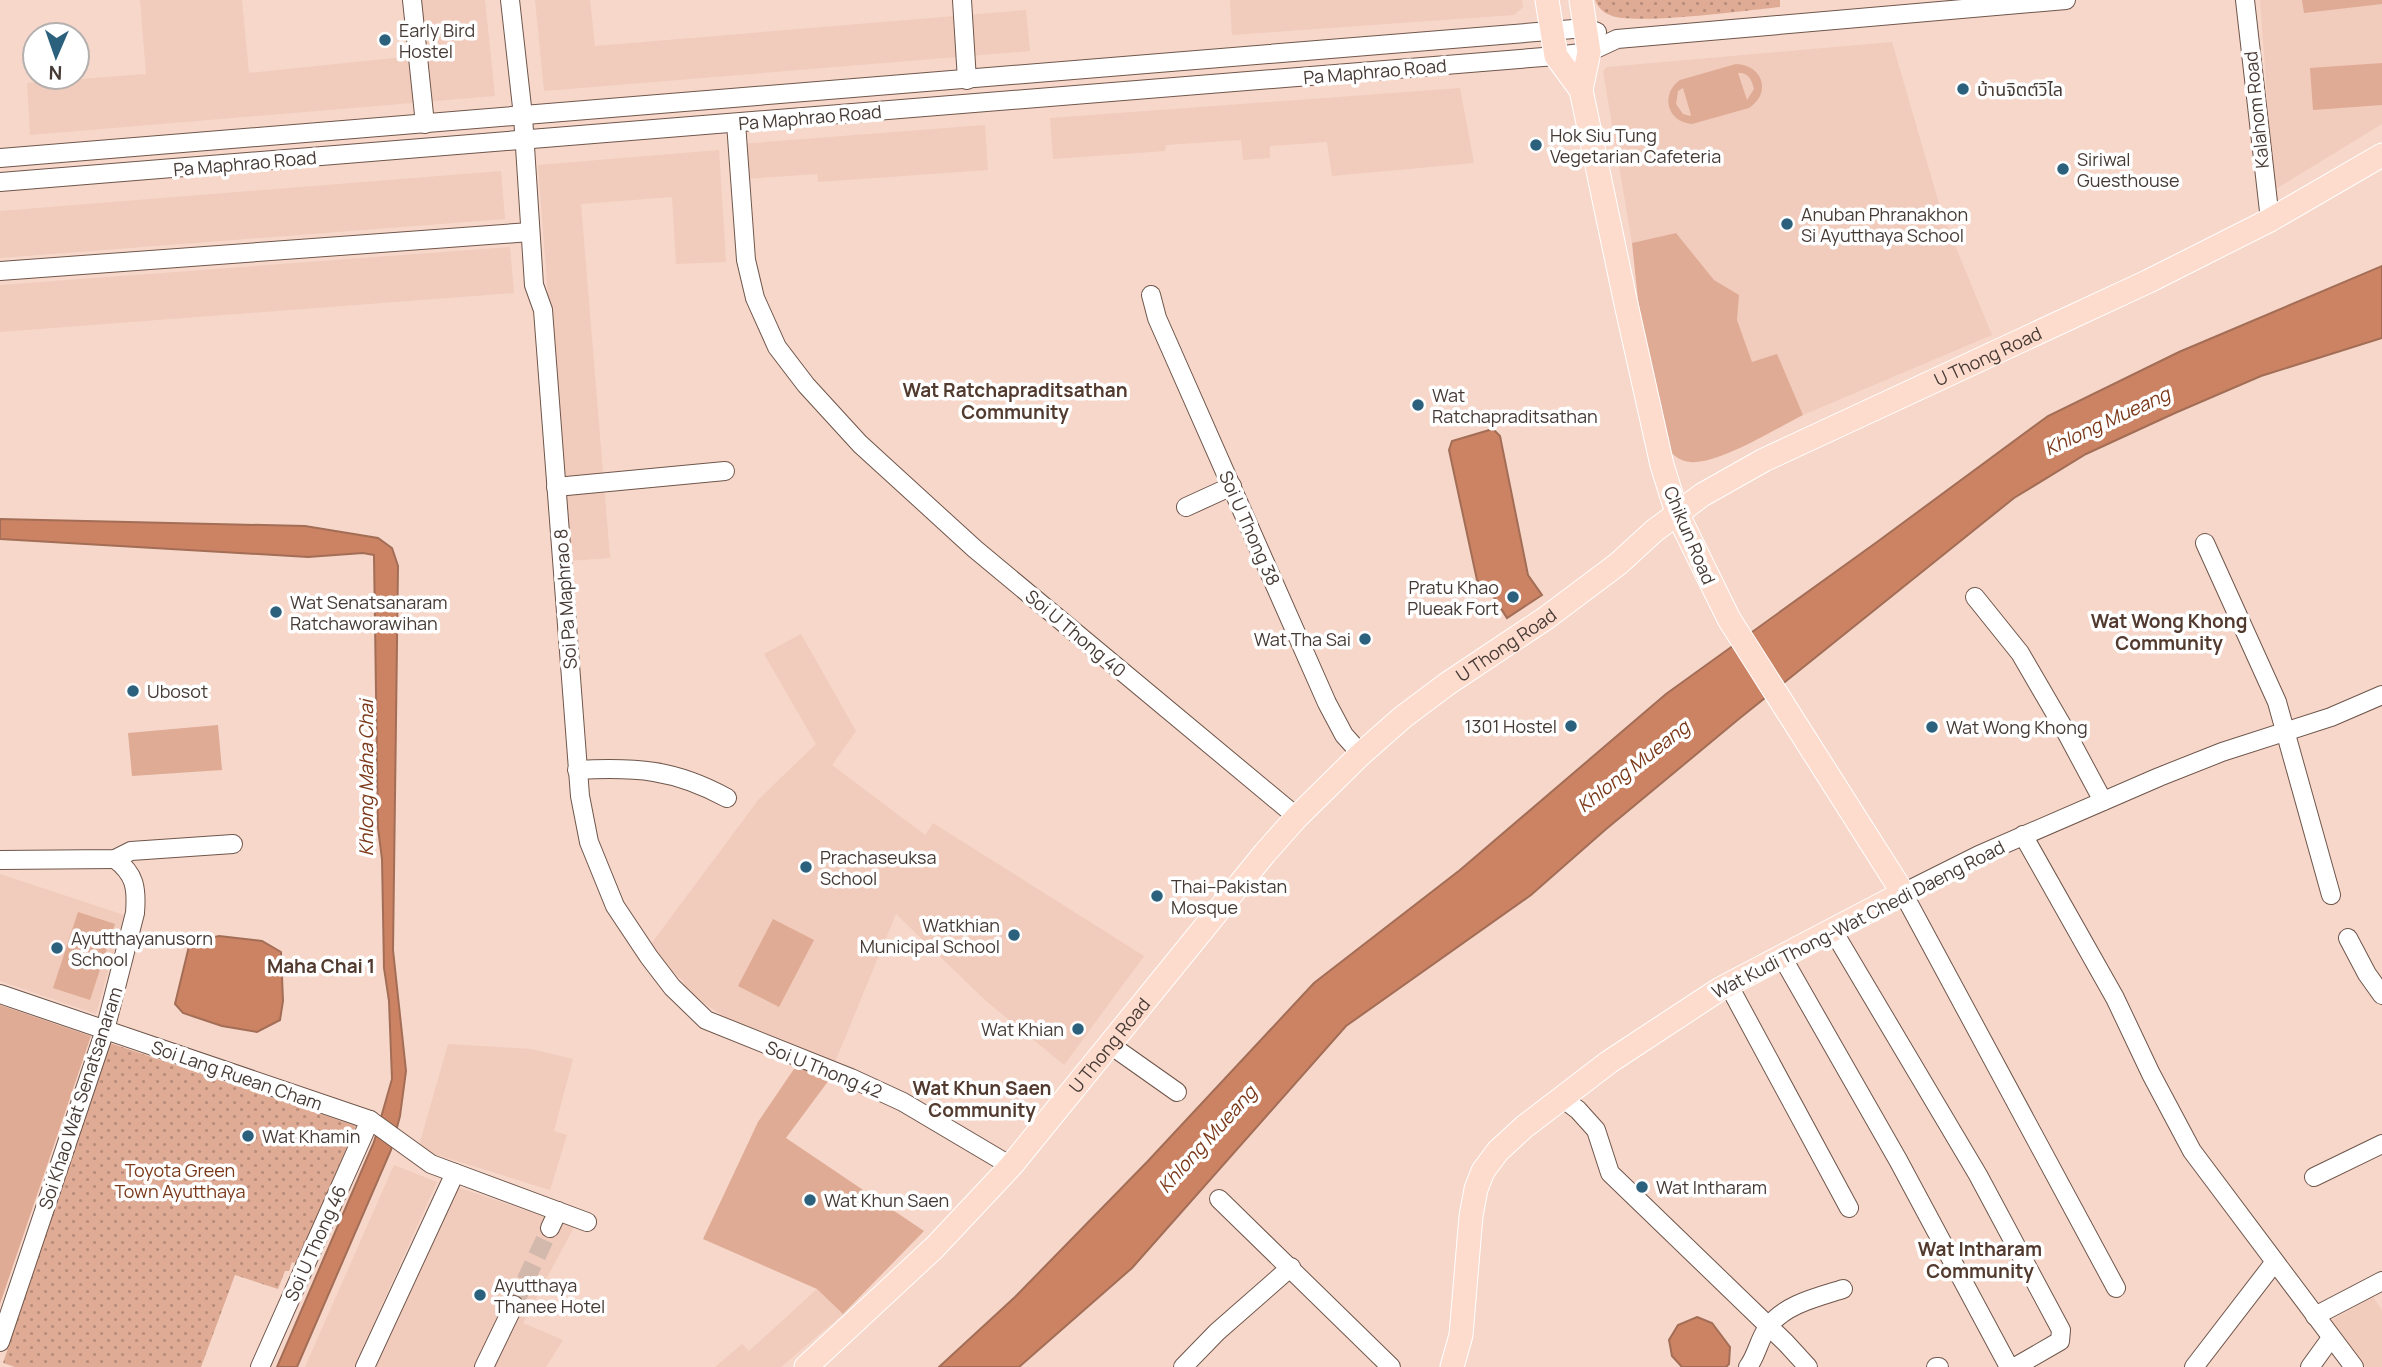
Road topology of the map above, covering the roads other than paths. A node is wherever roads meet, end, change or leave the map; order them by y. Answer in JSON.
{"nodes":[{"id":1,"x":412,"y":0,"type":"edge"},
{"id":2,"x":510,"y":0,"type":"edge"},
{"id":3,"x":962,"y":0,"type":"edge"},
{"id":4,"x":1546,"y":0,"type":"edge"},
{"id":5,"x":1581,"y":0,"type":"edge"},
{"id":6,"x":2066,"y":0,"type":"edge"},
{"id":7,"x":2245,"y":0,"type":"edge"},
{"id":8,"x":1933,"y":5,"type":"edge"},
{"id":9,"x":1586,"y":28,"type":"junction"},
{"id":10,"x":1551,"y":31,"type":"junction"},
{"id":11,"x":1617,"y":39,"type":"junction"},
{"id":12,"x":1589,"y":52,"type":"junction"},
{"id":13,"x":1556,"y":56,"type":"junction"},
{"id":14,"x":967,"y":80,"type":"junction"},
{"id":15,"x":1581,"y":90,"type":"junction"},
{"id":16,"x":523,"y":116,"type":"junction"},
{"id":17,"x":736,"y":123,"type":"junction"},
{"id":18,"x":425,"y":124,"type":"junction"},
{"id":19,"x":524,"y":141,"type":"junction"},
{"id":20,"x":2382,"y":155,"type":"edge"},
{"id":21,"x":0,"y":158,"type":"edge"},
{"id":22,"x":0,"y":182,"type":"edge"},
{"id":23,"x":2270,"y":220,"type":"junction"},
{"id":24,"x":530,"y":232,"type":"junction"},
{"id":25,"x":0,"y":271,"type":"edge"},
{"id":26,"x":1151,"y":295,"type":"dead end"},
{"id":27,"x":725,"y":471,"type":"dead end"},
{"id":28,"x":1232,"y":486,"type":"junction"},
{"id":29,"x":556,"y":487,"type":"junction"},
{"id":30,"x":1186,"y":507,"type":"dead end"},
{"id":31,"x":1677,"y":513,"type":"junction"},
{"id":32,"x":2205,"y":543,"type":"dead end"},
{"id":33,"x":1975,"y":597,"type":"dead end"},
{"id":34,"x":2382,"y":695,"type":"edge"},
{"id":35,"x":2285,"y":732,"type":"junction"},
{"id":36,"x":1361,"y":754,"type":"junction"},
{"id":37,"x":577,"y":770,"type":"junction"},
{"id":38,"x":727,"y":798,"type":"dead end"},
{"id":39,"x":2103,"y":801,"type":"junction"},
{"id":40,"x":1297,"y":817,"type":"junction"},
{"id":41,"x":2024,"y":835,"type":"junction"},
{"id":42,"x":233,"y":844,"type":"dead end"},
{"id":43,"x":115,"y":859,"type":"junction"},
{"id":44,"x":0,"y":860,"type":"edge"},
{"id":45,"x":1903,"y":893,"type":"junction"},
{"id":46,"x":2331,"y":895,"type":"dead end"},
{"id":47,"x":1832,"y":929,"type":"junction"},
{"id":48,"x":2348,"y":938,"type":"dead end"},
{"id":49,"x":1781,"y":955,"type":"junction"},
{"id":50,"x":1728,"y":984,"type":"junction"},
{"id":51,"x":0,"y":994,"type":"edge"},
{"id":52,"x":2382,"y":995,"type":"edge"},
{"id":53,"x":706,"y":1020,"type":"joint"},
{"id":54,"x":105,"y":1030,"type":"junction"},
{"id":55,"x":1109,"y":1044,"type":"junction"},
{"id":56,"x":1177,"y":1092,"type":"dead end"},
{"id":57,"x":1561,"y":1097,"type":"junction"},
{"id":58,"x":374,"y":1122,"type":"junction"},
{"id":59,"x":2382,"y":1144,"type":"edge"},
{"id":60,"x":1012,"y":1166,"type":"junction"},
{"id":61,"x":455,"y":1173,"type":"junction"},
{"id":62,"x":2314,"y":1177,"type":"dead end"},
{"id":63,"x":1219,"y":1199,"type":"dead end"},
{"id":64,"x":1849,"y":1208,"type":"dead end"},
{"id":65,"x":558,"y":1210,"type":"junction"},
{"id":66,"x":587,"y":1222,"type":"dead end"},
{"id":67,"x":550,"y":1228,"type":"tunnel mouth"},
{"id":68,"x":2274,"y":1263,"type":"junction"},
{"id":69,"x":1291,"y":1267,"type":"junction"},
{"id":70,"x":2382,"y":1281,"type":"edge"},
{"id":71,"x":2116,"y":1288,"type":"dead end"},
{"id":72,"x":1843,"y":1289,"type":"dead end"},
{"id":73,"x":514,"y":1305,"type":"tunnel mouth"},
{"id":74,"x":2315,"y":1316,"type":"junction"},
{"id":75,"x":1768,"y":1326,"type":"junction"},
{"id":76,"x":2332,"y":1338,"type":"junction"},
{"id":77,"x":0,"y":1342,"type":"edge"},
{"id":78,"x":1455,"y":1366,"type":"edge"},
{"id":79,"x":260,"y":1367,"type":"edge"},
{"id":80,"x":365,"y":1367,"type":"edge"},
{"id":81,"x":484,"y":1367,"type":"edge"},
{"id":82,"x":806,"y":1367,"type":"edge"},
{"id":83,"x":1183,"y":1367,"type":"edge"},
{"id":84,"x":1391,"y":1367,"type":"edge"},
{"id":85,"x":1748,"y":1367,"type":"edge"},
{"id":86,"x":1808,"y":1367,"type":"edge"},
{"id":87,"x":2009,"y":1367,"type":"edge"},
{"id":88,"x":2015,"y":1367,"type":"edge"},
{"id":89,"x":2194,"y":1367,"type":"edge"},
{"id":90,"x":2310,"y":1367,"type":"edge"},
{"id":91,"x":2354,"y":1367,"type":"edge"}],
"edges":[{"from":1,"to":18,"type":"street"},
{"from":2,"to":16,"type":"street","name":"Soi Pa Maphrao 8"},
{"from":3,"to":14,"type":"street"},
{"from":4,"to":10,"type":"main road","name":"Chikun Road"},
{"from":5,"to":9,"type":"main road","name":"Chikun Road"},
{"from":6,"to":8,"type":"street","name":"Pa Maphrao Road"},
{"from":7,"to":23,"type":"street","name":"Kalahom Road"},
{"from":8,"to":11,"type":"street","name":"Pa Maphrao Road"},
{"from":9,"to":10,"type":"street","name":"Pa Maphrao Road"},
{"from":9,"to":11,"type":"street","name":"Pa Maphrao Road"},
{"from":9,"to":12,"type":"main road","name":"Chikun Road"},
{"from":10,"to":13,"type":"main road","name":"Chikun Road"},
{"from":10,"to":14,"type":"street","name":"Pa Maphrao Road"},
{"from":11,"to":12,"type":"street","name":"Pa Maphrao Road"},
{"from":12,"to":13,"type":"street","name":"Pa Maphrao Road"},
{"from":12,"to":15,"type":"main road","name":"Chikun Road"},
{"from":13,"to":15,"type":"main road","name":"Chikun Road"},
{"from":13,"to":17,"type":"street","name":"Pa Maphrao Road"},
{"from":14,"to":16,"type":"street","name":"Pa Maphrao Road"},
{"from":15,"to":31,"type":"main road","name":"Chikun Road"},
{"from":16,"to":18,"type":"street","name":"Pa Maphrao Road"},
{"from":16,"to":19,"type":"street","name":"Soi Pa Maphrao 8"},
{"from":17,"to":19,"type":"street","name":"Pa Maphrao Road"},
{"from":17,"to":40,"type":"street","name":"Soi U Thong 40"},
{"from":18,"to":21,"type":"street","name":"Pa Maphrao Road"},
{"from":19,"to":22,"type":"street","name":"Pa Maphrao Road"},
{"from":19,"to":24,"type":"street","name":"Soi Pa Maphrao 8"},
{"from":20,"to":23,"type":"main road","name":"U Thong Road"},
{"from":23,"to":31,"type":"main road","name":"U Thong Road"},
{"from":24,"to":25,"type":"street"},
{"from":24,"to":29,"type":"street","name":"Soi Pa Maphrao 8"},
{"from":26,"to":28,"type":"street","name":"Soi U Thong 38"},
{"from":27,"to":29,"type":"street"},
{"from":28,"to":30,"type":"street"},
{"from":28,"to":36,"type":"street","name":"Soi U Thong 38"},
{"from":29,"to":37,"type":"street","name":"Soi Pa Maphrao 8"},
{"from":31,"to":36,"type":"main road","name":"U Thong Road"},
{"from":31,"to":45,"type":"main road","name":"Chikun Road"},
{"from":32,"to":35,"type":"street"},
{"from":33,"to":39,"type":"street"},
{"from":34,"to":35,"type":"street","name":"Wat Kudi Thong-Wat Chedi Daeng Road"},
{"from":35,"to":39,"type":"street","name":"Wat Kudi Thong-Wat Chedi Daeng Road"},
{"from":35,"to":46,"type":"street"},
{"from":36,"to":40,"type":"main road","name":"U Thong Road"},
{"from":37,"to":38,"type":"street"},
{"from":37,"to":53,"type":"street","name":"Soi Pa Maphrao 8"},
{"from":39,"to":41,"type":"street","name":"Wat Kudi Thong-Wat Chedi Daeng Road"},
{"from":40,"to":55,"type":"main road","name":"U Thong Road"},
{"from":41,"to":45,"type":"street","name":"Wat Kudi Thong-Wat Chedi Daeng Road"},
{"from":41,"to":68,"type":"street"},
{"from":42,"to":43,"type":"street"},
{"from":43,"to":44,"type":"street"},
{"from":43,"to":54,"type":"street","name":"Soi Khao Wat Senatsanaram"},
{"from":45,"to":47,"type":"main road","name":"Wat Kudi Thong-Wat Chedi Daeng Road"},
{"from":45,"to":71,"type":"street"},
{"from":47,"to":49,"type":"main road","name":"Wat Kudi Thong-Wat Chedi Daeng Road"},
{"from":47,"to":88,"type":"street"},
{"from":48,"to":52,"type":"street"},
{"from":49,"to":50,"type":"main road","name":"Wat Kudi Thong-Wat Chedi Daeng Road"},
{"from":49,"to":87,"type":"street"},
{"from":50,"to":57,"type":"main road","name":"Wat Kudi Thong-Wat Chedi Daeng Road"},
{"from":50,"to":64,"type":"street"},
{"from":51,"to":54,"type":"street","name":"Soi Lang Ruean Cham"},
{"from":53,"to":60,"type":"street","name":"Soi U Thong 42"},
{"from":54,"to":58,"type":"street","name":"Soi Lang Ruean Cham"},
{"from":54,"to":77,"type":"street","name":"Soi Khao Wat Senatsanaram"},
{"from":55,"to":56,"type":"street"},
{"from":55,"to":60,"type":"main road","name":"U Thong Road"},
{"from":57,"to":75,"type":"street"},
{"from":57,"to":78,"type":"main road","name":"Wat Kudi Thong-Wat Chedi Daeng Road"},
{"from":58,"to":61,"type":"street","name":"Soi Lang Ruean Cham"},
{"from":58,"to":79,"type":"street","name":"Soi U Thong 46"},
{"from":59,"to":62,"type":"street"},
{"from":60,"to":82,"type":"main road","name":"U Thong Road"},
{"from":61,"to":65,"type":"street","name":"Soi Lang Ruean Cham"},
{"from":61,"to":80,"type":"street"},
{"from":63,"to":69,"type":"street"},
{"from":65,"to":66,"type":"street","name":"Soi Lang Ruean Cham"},
{"from":65,"to":67,"type":"street"},
{"from":68,"to":74,"type":"street"},
{"from":68,"to":89,"type":"street"},
{"from":69,"to":83,"type":"street"},
{"from":69,"to":84,"type":"street"},
{"from":70,"to":74,"type":"street"},
{"from":72,"to":75,"type":"street"},
{"from":73,"to":81,"type":"street"},
{"from":74,"to":76,"type":"street"},
{"from":75,"to":85,"type":"street"},
{"from":75,"to":86,"type":"street"},
{"from":76,"to":90,"type":"street"},
{"from":76,"to":91,"type":"street"}]}
